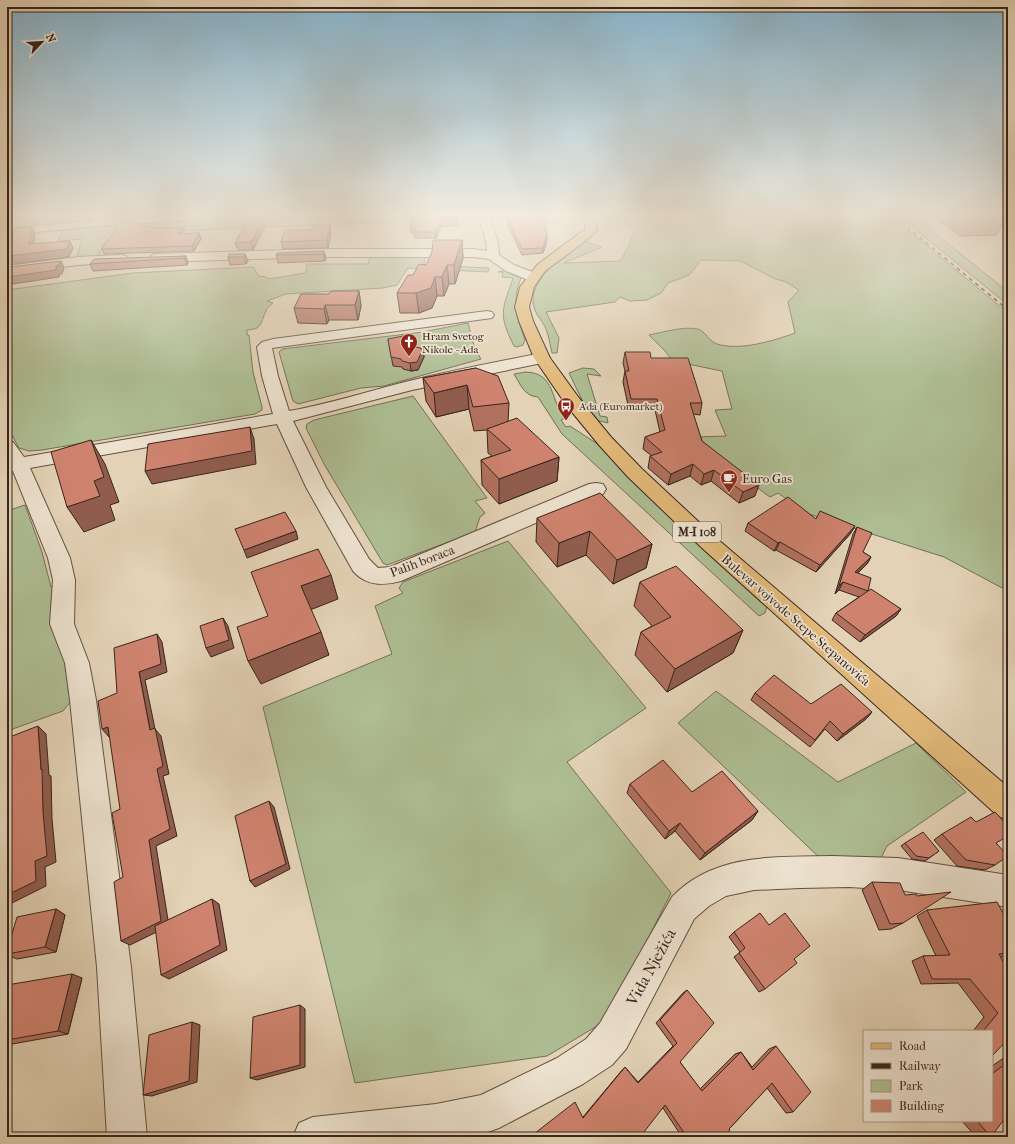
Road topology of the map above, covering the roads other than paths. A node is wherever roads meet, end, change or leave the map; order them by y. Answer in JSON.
{"nodes":[{"id":1,"x":516,"y":270,"type":"edge"},
{"id":2,"x":540,"y":270,"type":"edge"},
{"id":3,"x":533,"y":277,"type":"junction"},
{"id":4,"x":487,"y":315,"type":"dead end"},
{"id":5,"x":539,"y":351,"type":"junction"},
{"id":6,"x":283,"y":416,"type":"junction"},
{"id":7,"x":7,"y":446,"type":"edge"},
{"id":8,"x":13,"y":465,"type":"edge"},
{"id":9,"x":596,"y":489,"type":"dead end"},
{"id":10,"x":1008,"y":806,"type":"edge"},
{"id":11,"x":1008,"y":891,"type":"edge"},
{"id":12,"x":126,"y":1137,"type":"edge"},
{"id":13,"x":313,"y":1137,"type":"edge"}],
"edges":[{"from":1,"to":3,"type":"street"},
{"from":2,"to":3,"type":"main road","name":"Bulevar vojvode Stepe Stepanovića","number":"M-I 108"},
{"from":3,"to":5,"type":"main road","name":"Bulevar vojvode Stepe Stepanovića","number":"M-I 108"},
{"from":4,"to":6,"type":"street","name":"Palih boraca"},
{"from":5,"to":6,"type":"street"},
{"from":5,"to":10,"type":"main road","name":"Bulevar vojvode Stepe Stepanovića","number":"M-I 108"},
{"from":6,"to":8,"type":"street"},
{"from":6,"to":9,"type":"street","name":"Palih boraca"},
{"from":7,"to":8,"type":"street"},
{"from":8,"to":12,"type":"street"},
{"from":11,"to":13,"type":"street","name":"Vida Nježića"}]}
